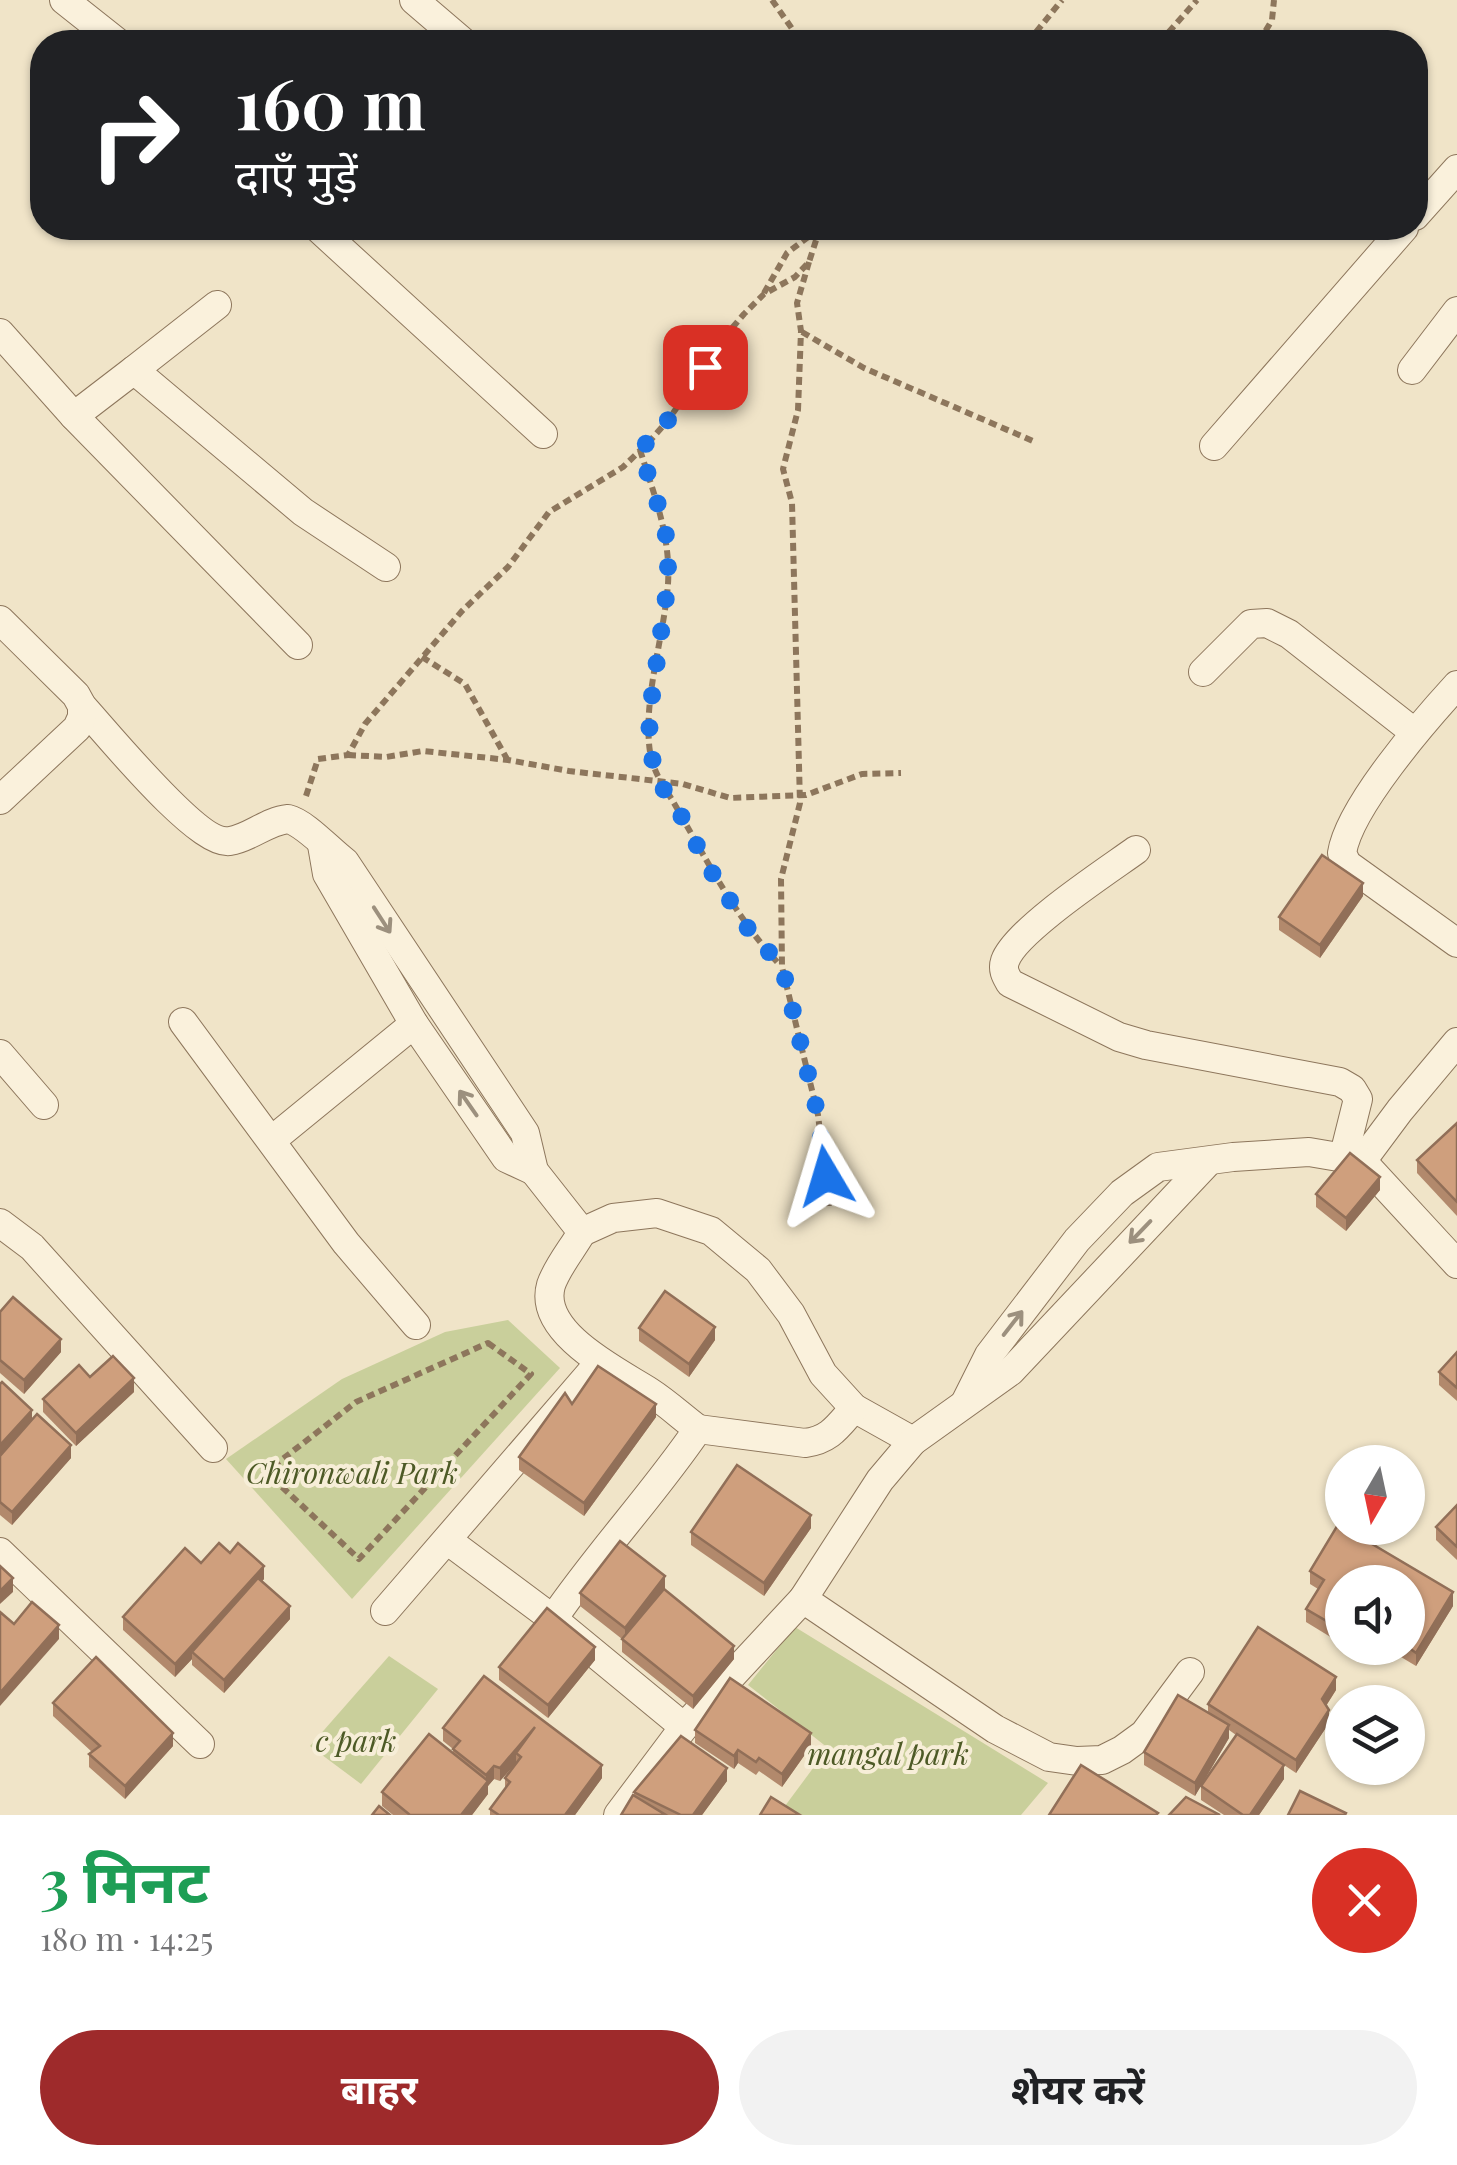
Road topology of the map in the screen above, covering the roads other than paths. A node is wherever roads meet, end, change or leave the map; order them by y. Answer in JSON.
{"nodes":[{"id":1,"x":64,"y":0,"type":"edge"},
{"id":2,"x":414,"y":0,"type":"edge"},
{"id":3,"x":102,"y":30,"type":"edge"},
{"id":4,"x":449,"y":30,"type":"edge"},
{"id":5,"x":1457,"y":169,"type":"edge"},
{"id":6,"x":1428,"y":201,"type":"edge"},
{"id":7,"x":331,"y":240,"type":"edge"},
{"id":8,"x":1394,"y":240,"type":"edge"},
{"id":9,"x":217,"y":305,"type":"dead end"},
{"id":10,"x":1457,"y":310,"type":"edge"},
{"id":11,"x":0,"y":333,"type":"edge"},
{"id":12,"x":134,"y":370,"type":"junction"},
{"id":13,"x":1412,"y":370,"type":"dead end"},
{"id":14,"x":74,"y":416,"type":"junction"},
{"id":15,"x":543,"y":434,"type":"dead end"},
{"id":16,"x":1214,"y":446,"type":"dead end"},
{"id":17,"x":386,"y":567,"type":"dead end"},
{"id":18,"x":0,"y":620,"type":"edge"},
{"id":19,"x":298,"y":645,"type":"dead end"},
{"id":20,"x":1203,"y":672,"type":"dead end"},
{"id":21,"x":1457,"y":685,"type":"edge"},
{"id":22,"x":82,"y":706,"type":"junction"},
{"id":23,"x":1414,"y":732,"type":"junction"},
{"id":24,"x":0,"y":800,"type":"edge"},
{"id":25,"x":322,"y":845,"type":"junction"},
{"id":26,"x":1136,"y":850,"type":"dead end"},
{"id":27,"x":1457,"y":943,"type":"edge"},
{"id":28,"x":183,"y":1022,"type":"dead end"},
{"id":29,"x":414,"y":1024,"type":"junction"},
{"id":30,"x":1457,"y":1042,"type":"edge"},
{"id":31,"x":0,"y":1054,"type":"edge"},
{"id":32,"x":44,"y":1105,"type":"dead end"},
{"id":33,"x":272,"y":1140,"type":"junction"},
{"id":34,"x":1353,"y":1158,"type":"junction"},
{"id":35,"x":1208,"y":1162,"type":"junction"},
{"id":36,"x":534,"y":1171,"type":"junction"},
{"id":37,"x":0,"y":1222,"type":"edge"},
{"id":38,"x":582,"y":1232,"type":"junction"},
{"id":39,"x":1457,"y":1264,"type":"edge"},
{"id":40,"x":416,"y":1325,"type":"dead end"},
{"id":41,"x":600,"y":1362,"type":"junction"},
{"id":42,"x":963,"y":1406,"type":"junction"},
{"id":43,"x":854,"y":1408,"type":"junction"},
{"id":44,"x":698,"y":1429,"type":"junction"},
{"id":45,"x":913,"y":1441,"type":"junction"},
{"id":46,"x":213,"y":1448,"type":"dead end"},
{"id":47,"x":447,"y":1540,"type":"junction"},
{"id":48,"x":0,"y":1552,"type":"edge"},
{"id":49,"x":803,"y":1599,"type":"junction"},
{"id":50,"x":385,"y":1611,"type":"dead end"},
{"id":51,"x":553,"y":1619,"type":"junction"},
{"id":52,"x":1190,"y":1672,"type":"dead end"},
{"id":53,"x":684,"y":1727,"type":"junction"},
{"id":54,"x":200,"y":1744,"type":"dead end"},
{"id":55,"x":618,"y":1815,"type":"edge"}],
"edges":[{"from":1,"to":3,"type":"street"},
{"from":2,"to":4,"type":"street"},
{"from":5,"to":6,"type":"street"},
{"from":7,"to":15,"type":"street"},
{"from":8,"to":16,"type":"street"},
{"from":9,"to":12,"type":"street"},
{"from":10,"to":13,"type":"street"},
{"from":11,"to":14,"type":"street"},
{"from":12,"to":14,"type":"street"},
{"from":12,"to":17,"type":"street"},
{"from":14,"to":19,"type":"street"},
{"from":18,"to":22,"type":"street"},
{"from":20,"to":23,"type":"street"},
{"from":21,"to":23,"type":"street"},
{"from":22,"to":24,"type":"street"},
{"from":22,"to":25,"type":"street"},
{"from":23,"to":27,"type":"street"},
{"from":25,"to":29,"type":"street"},
{"from":25,"to":36,"type":"street","one_way":true},
{"from":26,"to":34,"type":"street"},
{"from":28,"to":33,"type":"street"},
{"from":29,"to":33,"type":"street"},
{"from":36,"to":29,"type":"street","one_way":true},
{"from":30,"to":34,"type":"street"},
{"from":31,"to":32,"type":"street"},
{"from":33,"to":40,"type":"street"},
{"from":34,"to":35,"type":"street"},
{"from":34,"to":39,"type":"street"},
{"from":35,"to":42,"type":"street","one_way":true},
{"from":42,"to":35,"type":"street","one_way":true},
{"from":36,"to":38,"type":"street"},
{"from":37,"to":46,"type":"street"},
{"from":38,"to":41,"type":"street"},
{"from":38,"to":43,"type":"street"},
{"from":41,"to":44,"type":"street"},
{"from":41,"to":47,"type":"street"},
{"from":42,"to":45,"type":"street"},
{"from":43,"to":44,"type":"street"},
{"from":43,"to":45,"type":"street"},
{"from":44,"to":51,"type":"street"},
{"from":45,"to":49,"type":"street"},
{"from":47,"to":50,"type":"street"},
{"from":47,"to":51,"type":"street"},
{"from":48,"to":54,"type":"street"},
{"from":49,"to":52,"type":"street"},
{"from":49,"to":53,"type":"street"},
{"from":51,"to":53,"type":"street"},
{"from":53,"to":55,"type":"street"}]}
